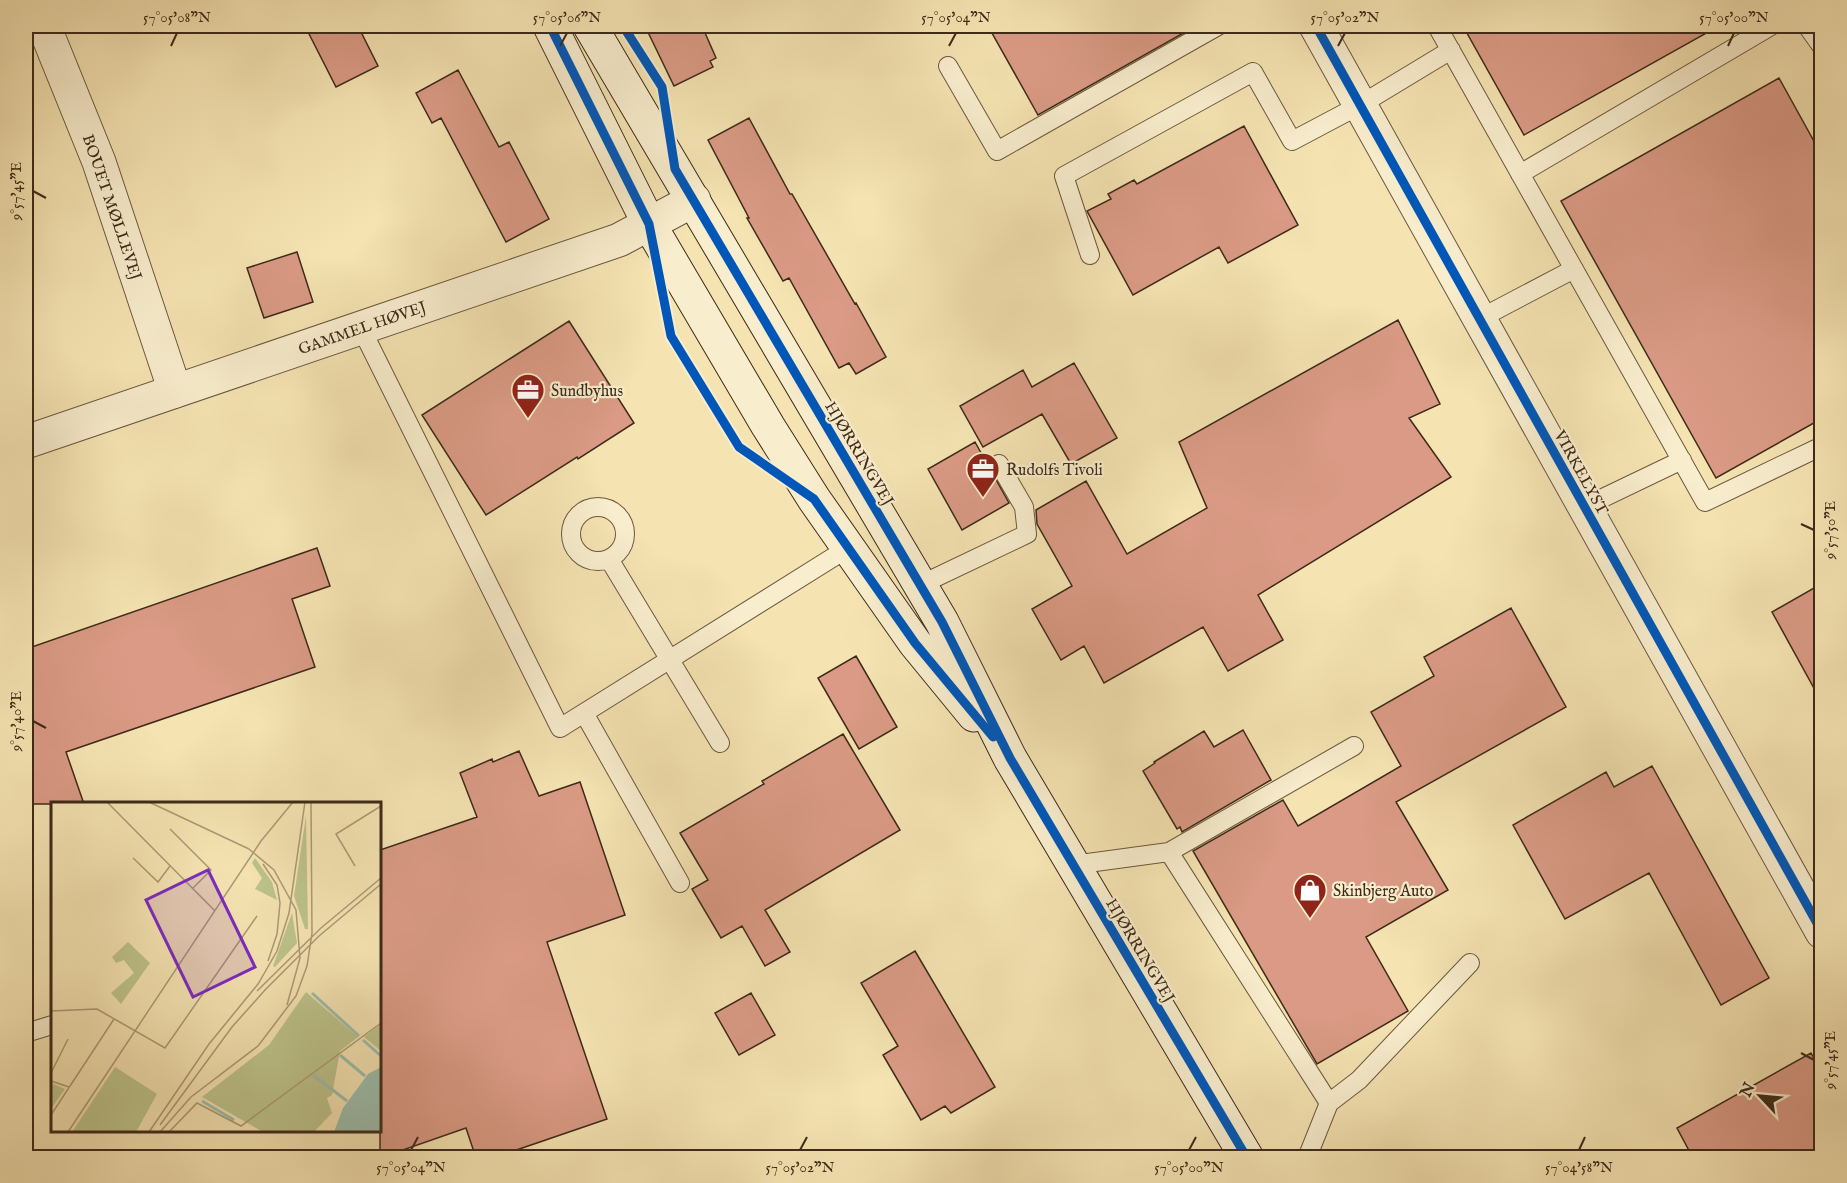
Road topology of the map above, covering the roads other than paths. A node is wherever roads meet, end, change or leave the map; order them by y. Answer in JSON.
{"nodes":[{"id":1,"x":44,"y":26,"type":"edge"},
{"id":2,"x":550,"y":26,"type":"edge"},
{"id":3,"x":590,"y":26,"type":"edge"},
{"id":4,"x":1218,"y":26,"type":"edge"},
{"id":5,"x":1316,"y":26,"type":"edge"},
{"id":6,"x":1437,"y":26,"type":"edge"},
{"id":7,"x":1771,"y":26,"type":"edge"},
{"id":8,"x":1807,"y":26,"type":"edge"},
{"id":9,"x":1821,"y":47,"type":"edge"},
{"id":10,"x":1451,"y":50,"type":"junction"},
{"id":11,"x":948,"y":66,"type":"dead end"},
{"id":12,"x":1360,"y":105,"type":"junction"},
{"id":13,"x":1520,"y":174,"type":"junction"},
{"id":14,"x":694,"y":200,"type":"junction"},
{"id":15,"x":649,"y":224,"type":"junction"},
{"id":16,"x":1090,"y":255,"type":"dead end"},
{"id":17,"x":1574,"y":269,"type":"junction"},
{"id":18,"x":1479,"y":319,"type":"junction"},
{"id":19,"x":360,"y":328,"type":"junction"},
{"id":20,"x":175,"y":391,"type":"junction"},
{"id":21,"x":26,"y":442,"type":"edge"},
{"id":22,"x":1821,"y":446,"type":"edge"},
{"id":23,"x":1682,"y":460,"type":"junction"},
{"id":24,"x":999,"y":464,"type":"dead end"},
{"id":25,"x":1584,"y":507,"type":"junction"},
{"id":26,"x":848,"y":548,"type":"junction"},
{"id":27,"x":609,"y":559,"type":"dead end"},
{"id":28,"x":920,"y":585,"type":"junction"},
{"id":29,"x":669,"y":660,"type":"junction"},
{"id":30,"x":584,"y":713,"type":"junction"},
{"id":31,"x":720,"y":743,"type":"dead end"},
{"id":32,"x":1354,"y":746,"type":"dead end"},
{"id":33,"x":1010,"y":758,"type":"junction"},
{"id":34,"x":1169,"y":852,"type":"junction"},
{"id":35,"x":1073,"y":865,"type":"junction"},
{"id":36,"x":680,"y":883,"type":"dead end"},
{"id":37,"x":1821,"y":932,"type":"edge"},
{"id":38,"x":1470,"y":963,"type":"dead end"},
{"id":39,"x":51,"y":1025,"type":"edge"},
{"id":40,"x":26,"y":1034,"type":"edge"},
{"id":41,"x":1329,"y":1103,"type":"junction"},
{"id":42,"x":1247,"y":1158,"type":"edge"},
{"id":43,"x":1307,"y":1158,"type":"edge"}],
"edges":[{"from":1,"to":20,"type":"main road","name":"BOUET MØLLEVEJ"},
{"from":2,"to":15,"type":"main road","name":"HJØRRINGVEJ"},
{"from":3,"to":14,"type":"main road","name":"HJØRRINGVEJ"},
{"from":4,"to":11,"type":"lane"},
{"from":5,"to":12,"type":"main road","name":"VIRKELYST"},
{"from":6,"to":10,"type":"lane"},
{"from":7,"to":13,"type":"lane"},
{"from":8,"to":9,"type":"lane"},
{"from":10,"to":12,"type":"lane"},
{"from":10,"to":13,"type":"lane"},
{"from":12,"to":16,"type":"lane"},
{"from":12,"to":18,"type":"main road","name":"VIRKELYST"},
{"from":13,"to":17,"type":"lane"},
{"from":14,"to":15,"type":"main road","name":"GAMMEL HØVEJ"},
{"from":14,"to":28,"type":"main road","name":"HJØRRINGVEJ"},
{"from":15,"to":19,"type":"main road","name":"GAMMEL HØVEJ"},
{"from":15,"to":26,"type":"main road","name":"HJØRRINGVEJ"},
{"from":17,"to":18,"type":"lane"},
{"from":17,"to":23,"type":"lane"},
{"from":18,"to":25,"type":"main road","name":"VIRKELYST"},
{"from":19,"to":20,"type":"main road","name":"GAMMEL HØVEJ"},
{"from":19,"to":30,"type":"lane"},
{"from":20,"to":21,"type":"main road","name":"GAMMEL HØVEJ"},
{"from":22,"to":23,"type":"lane"},
{"from":23,"to":25,"type":"lane"},
{"from":24,"to":28,"type":"lane"},
{"from":25,"to":37,"type":"main road","name":"VIRKELYST"},
{"from":26,"to":29,"type":"lane"},
{"from":26,"to":33,"type":"main road","name":"HJØRRINGVEJ"},
{"from":27,"to":29,"type":"lane"},
{"from":28,"to":33,"type":"main road","name":"HJØRRINGVEJ"},
{"from":29,"to":30,"type":"lane"},
{"from":29,"to":31,"type":"lane"},
{"from":30,"to":36,"type":"lane"},
{"from":32,"to":34,"type":"lane"},
{"from":33,"to":35,"type":"main road","name":"HJØRRINGVEJ"},
{"from":34,"to":35,"type":"lane"},
{"from":34,"to":41,"type":"lane"},
{"from":35,"to":42,"type":"main road","name":"HJØRRINGVEJ"},
{"from":38,"to":41,"type":"lane"},
{"from":39,"to":40,"type":"lane"},
{"from":41,"to":43,"type":"lane"}]}
